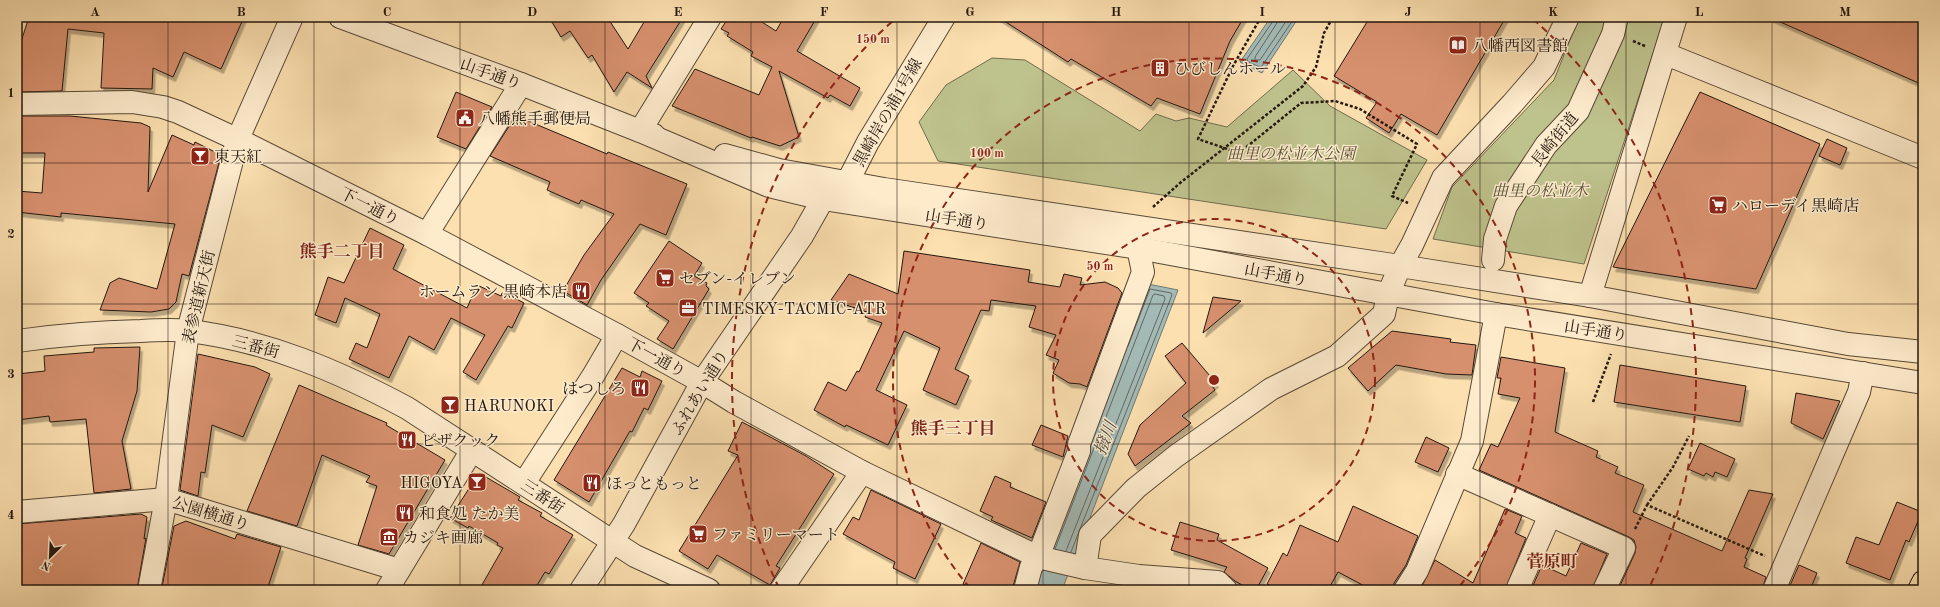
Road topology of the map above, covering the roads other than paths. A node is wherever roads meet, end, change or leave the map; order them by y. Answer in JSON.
{"nodes":[{"id":1,"x":292,"y":17,"type":"edge"},
{"id":2,"x":340,"y":17,"type":"edge"},
{"id":3,"x":710,"y":17,"type":"edge"},
{"id":4,"x":1568,"y":17,"type":"edge"},
{"id":5,"x":1617,"y":17,"type":"edge"},
{"id":6,"x":1676,"y":17,"type":"edge"},
{"id":7,"x":941,"y":18,"type":"edge"},
{"id":8,"x":1666,"y":54,"type":"junction"},
{"id":9,"x":521,"y":84,"type":"junction"},
{"id":10,"x":17,"y":104,"type":"edge"},
{"id":11,"x":640,"y":131,"type":"junction"},
{"id":12,"x":237,"y":141,"type":"junction"},
{"id":13,"x":1923,"y":158,"type":"edge"},
{"id":14,"x":847,"y":183,"type":"junction"},
{"id":15,"x":823,"y":199,"type":"junction"},
{"id":16,"x":427,"y":234,"type":"junction"},
{"id":17,"x":1138,"y":248,"type":"junction"},
{"id":18,"x":1493,"y":260,"type":"dead end"},
{"id":19,"x":1400,"y":266,"type":"junction"},
{"id":20,"x":1388,"y":295,"type":"junction"},
{"id":21,"x":1590,"y":296,"type":"junction"},
{"id":22,"x":1496,"y":314,"type":"junction"},
{"id":23,"x":188,"y":331,"type":"junction"},
{"id":24,"x":617,"y":334,"type":"junction"},
{"id":25,"x":17,"y":341,"type":"edge"},
{"id":26,"x":1923,"y":352,"type":"edge"},
{"id":27,"x":1863,"y":373,"type":"junction"},
{"id":28,"x":702,"y":382,"type":"junction"},
{"id":29,"x":1923,"y":383,"type":"edge"},
{"id":30,"x":472,"y":450,"type":"junction"},
{"id":31,"x":862,"y":472,"type":"junction"},
{"id":32,"x":1457,"y":474,"type":"junction"},
{"id":33,"x":524,"y":483,"type":"junction"},
{"id":34,"x":166,"y":499,"type":"junction"},
{"id":35,"x":17,"y":512,"type":"edge"},
{"id":36,"x":1550,"y":516,"type":"junction"},
{"id":37,"x":612,"y":542,"type":"junction"},
{"id":38,"x":1038,"y":557,"type":"junction"},
{"id":39,"x":1085,"y":568,"type":"junction"},
{"id":40,"x":399,"y":570,"type":"junction"},
{"id":41,"x":1923,"y":582,"type":"edge"},
{"id":42,"x":149,"y":590,"type":"edge"},
{"id":43,"x":387,"y":590,"type":"edge"},
{"id":44,"x":581,"y":590,"type":"edge"},
{"id":45,"x":709,"y":590,"type":"edge"},
{"id":46,"x":782,"y":590,"type":"edge"},
{"id":47,"x":1025,"y":590,"type":"edge"},
{"id":48,"x":1226,"y":590,"type":"edge"},
{"id":49,"x":1405,"y":590,"type":"edge"},
{"id":50,"x":1517,"y":590,"type":"edge"},
{"id":51,"x":1604,"y":590,"type":"edge"},
{"id":52,"x":1774,"y":590,"type":"edge"},
{"id":53,"x":1920,"y":590,"type":"edge"}],
"edges":[{"from":1,"to":12,"type":"street","name":"表参道新天街"},
{"from":2,"to":9,"type":"street","name":"山手通り"},
{"from":3,"to":11,"type":"street"},
{"from":4,"to":19,"type":"street"},
{"from":5,"to":18,"type":"street","name":"長崎街道"},
{"from":6,"to":8,"type":"street"},
{"from":7,"to":14,"type":"street","name":"黒崎岸の浦1号線"},
{"from":8,"to":13,"type":"street"},
{"from":8,"to":21,"type":"street"},
{"from":9,"to":11,"type":"street","name":"山手通り"},
{"from":9,"to":16,"type":"street"},
{"from":10,"to":12,"type":"street","name":"下一通り"},
{"from":11,"to":14,"type":"street","name":"山手通り"},
{"from":11,"to":15,"type":"street","name":"山手通り"},
{"from":12,"to":16,"type":"street","name":"下一通り"},
{"from":12,"to":23,"type":"street","name":"表参道新天街"},
{"from":14,"to":15,"type":"street","name":"黒崎岸の浦1号線"},
{"from":14,"to":19,"type":"street","name":"山手通り"},
{"from":15,"to":17,"type":"street","name":"山手通り"},
{"from":15,"to":28,"type":"street","name":"ふれあい通り"},
{"from":16,"to":24,"type":"street","name":"下一通り"},
{"from":17,"to":20,"type":"street","name":"山手通り"},
{"from":17,"to":38,"type":"street"},
{"from":19,"to":20,"type":"street"},
{"from":19,"to":21,"type":"street","name":"山手通り"},
{"from":20,"to":22,"type":"street","name":"山手通り"},
{"from":20,"to":39,"type":"street"},
{"from":21,"to":26,"type":"street","name":"山手通り"},
{"from":22,"to":27,"type":"street","name":"山手通り"},
{"from":22,"to":32,"type":"street"},
{"from":23,"to":25,"type":"street","name":"三番街"},
{"from":23,"to":30,"type":"street","name":"三番街"},
{"from":23,"to":34,"type":"street","name":"表参道新天街"},
{"from":24,"to":28,"type":"street","name":"下一通り"},
{"from":24,"to":33,"type":"street"},
{"from":27,"to":29,"type":"street","name":"山手通り"},
{"from":27,"to":52,"type":"street"},
{"from":28,"to":31,"type":"street","name":"下一通り"},
{"from":28,"to":37,"type":"street","name":"ふれあい通り"},
{"from":30,"to":33,"type":"street","name":"三番街"},
{"from":30,"to":40,"type":"street"},
{"from":31,"to":38,"type":"street","name":"下一通り"},
{"from":31,"to":46,"type":"street"},
{"from":32,"to":36,"type":"street"},
{"from":32,"to":49,"type":"street"},
{"from":33,"to":37,"type":"street","name":"三番街"},
{"from":34,"to":35,"type":"street","name":"公園横通り"},
{"from":34,"to":40,"type":"street","name":"公園横通り"},
{"from":34,"to":42,"type":"street","name":"表参道新天街"},
{"from":36,"to":50,"type":"street"},
{"from":36,"to":51,"type":"street"},
{"from":37,"to":44,"type":"street","name":"ふれあい通り"},
{"from":37,"to":45,"type":"street","name":"三番街"},
{"from":38,"to":39,"type":"street","name":"下一通り"},
{"from":38,"to":47,"type":"street"},
{"from":39,"to":48,"type":"street","name":"下一通り"},
{"from":40,"to":43,"type":"street"},
{"from":41,"to":53,"type":"highway"}]}
